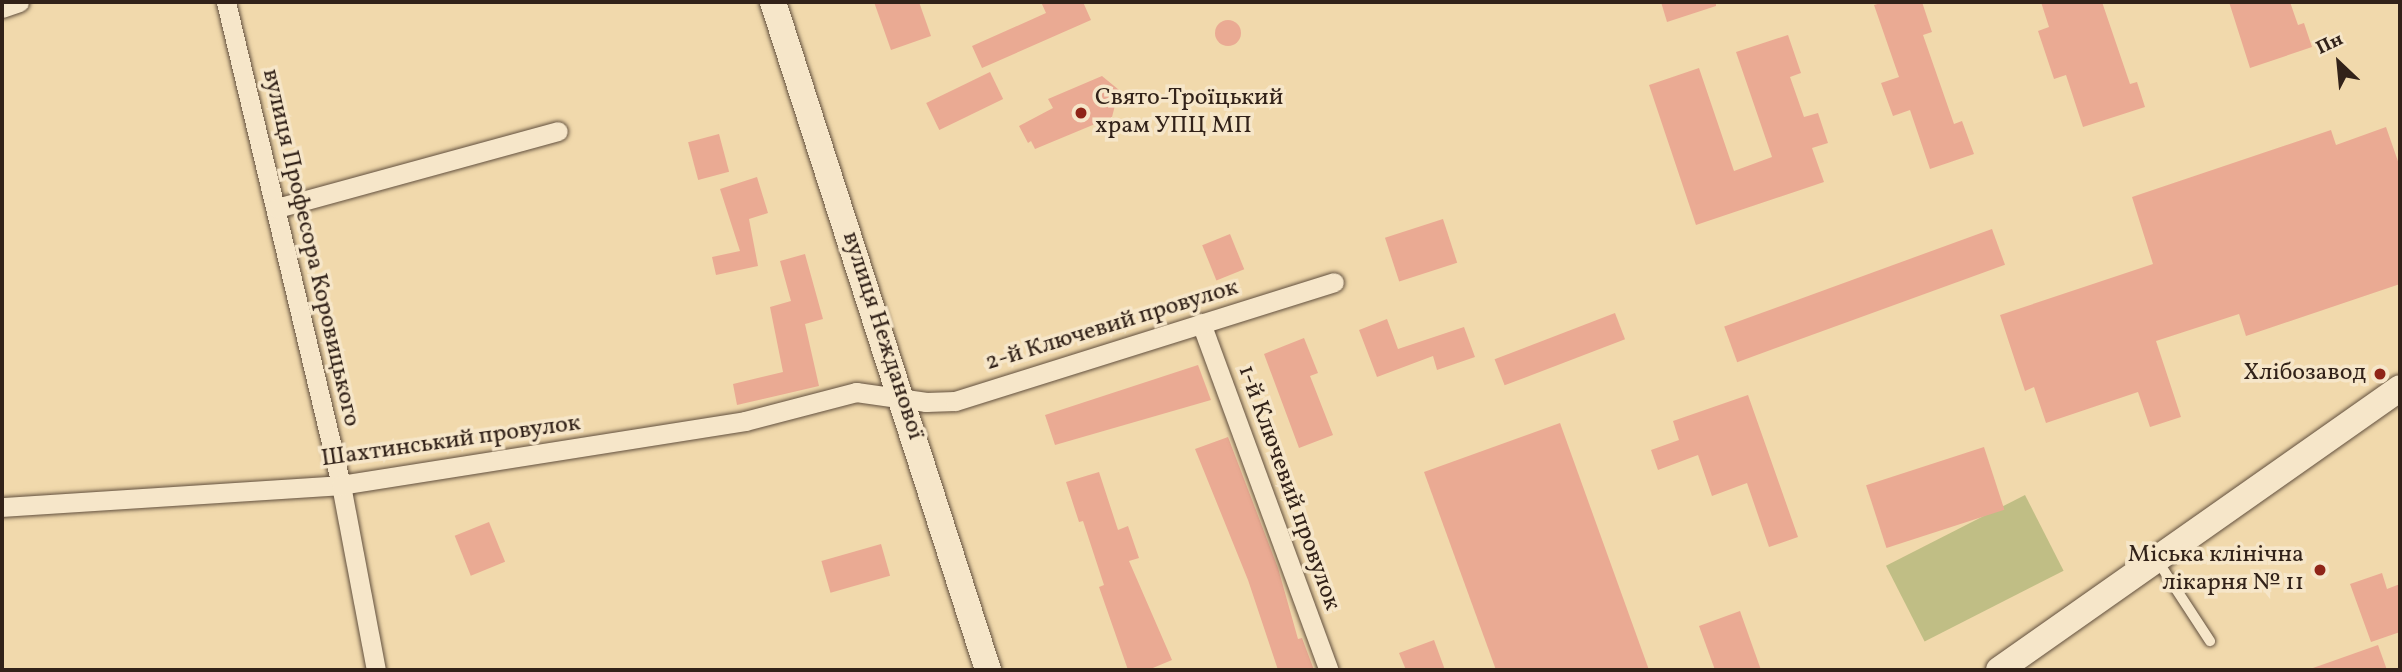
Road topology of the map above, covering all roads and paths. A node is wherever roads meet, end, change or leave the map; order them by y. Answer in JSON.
{"nodes":[{"id":1,"x":19,"y":2,"type":"edge"},
{"id":2,"x":226,"y":2,"type":"edge"},
{"id":3,"x":773,"y":2,"type":"edge"},
{"id":4,"x":2,"y":8,"type":"edge"},
{"id":5,"x":558,"y":131,"type":"dead end"},
{"id":6,"x":277,"y":208,"type":"junction"},
{"id":7,"x":1334,"y":282,"type":"dead end"},
{"id":8,"x":1201,"y":323,"type":"junction"},
{"id":9,"x":2400,"y":388,"type":"edge"},
{"id":10,"x":903,"y":398,"type":"junction"},
{"id":11,"x":341,"y":485,"type":"junction"},
{"id":12,"x":2,"y":507,"type":"edge"},
{"id":13,"x":2157,"y":559,"type":"junction"},
{"id":14,"x":2210,"y":641,"type":"dead end"},
{"id":15,"x":376,"y":670,"type":"edge"},
{"id":16,"x":988,"y":670,"type":"edge"},
{"id":17,"x":1329,"y":670,"type":"edge"},
{"id":18,"x":1999,"y":670,"type":"edge"}],
"edges":[{"from":1,"to":4,"type":"street"},
{"from":2,"to":6,"type":"street","name":"вулиця Професора Коровицького"},
{"from":3,"to":10,"type":"street","name":"вулиця Нежданової"},
{"from":5,"to":6,"type":"street"},
{"from":6,"to":11,"type":"street","name":"вулиця Професора Коровицького"},
{"from":7,"to":8,"type":"street","name":"2-й Ключевий провулок"},
{"from":8,"to":10,"type":"street","name":"2-й Ключевий провулок"},
{"from":8,"to":17,"type":"street","name":"1-й Ключевий провулок"},
{"from":9,"to":13,"type":"street"},
{"from":10,"to":11,"type":"street","name":"Шахтинський провулок"},
{"from":10,"to":16,"type":"street","name":"вулиця Нежданової"},
{"from":11,"to":12,"type":"street","name":"Шахтинський провулок"},
{"from":11,"to":15,"type":"street","name":"вулиця Професора Коровицького"},
{"from":13,"to":14,"type":"lane"},
{"from":13,"to":18,"type":"street"}]}
